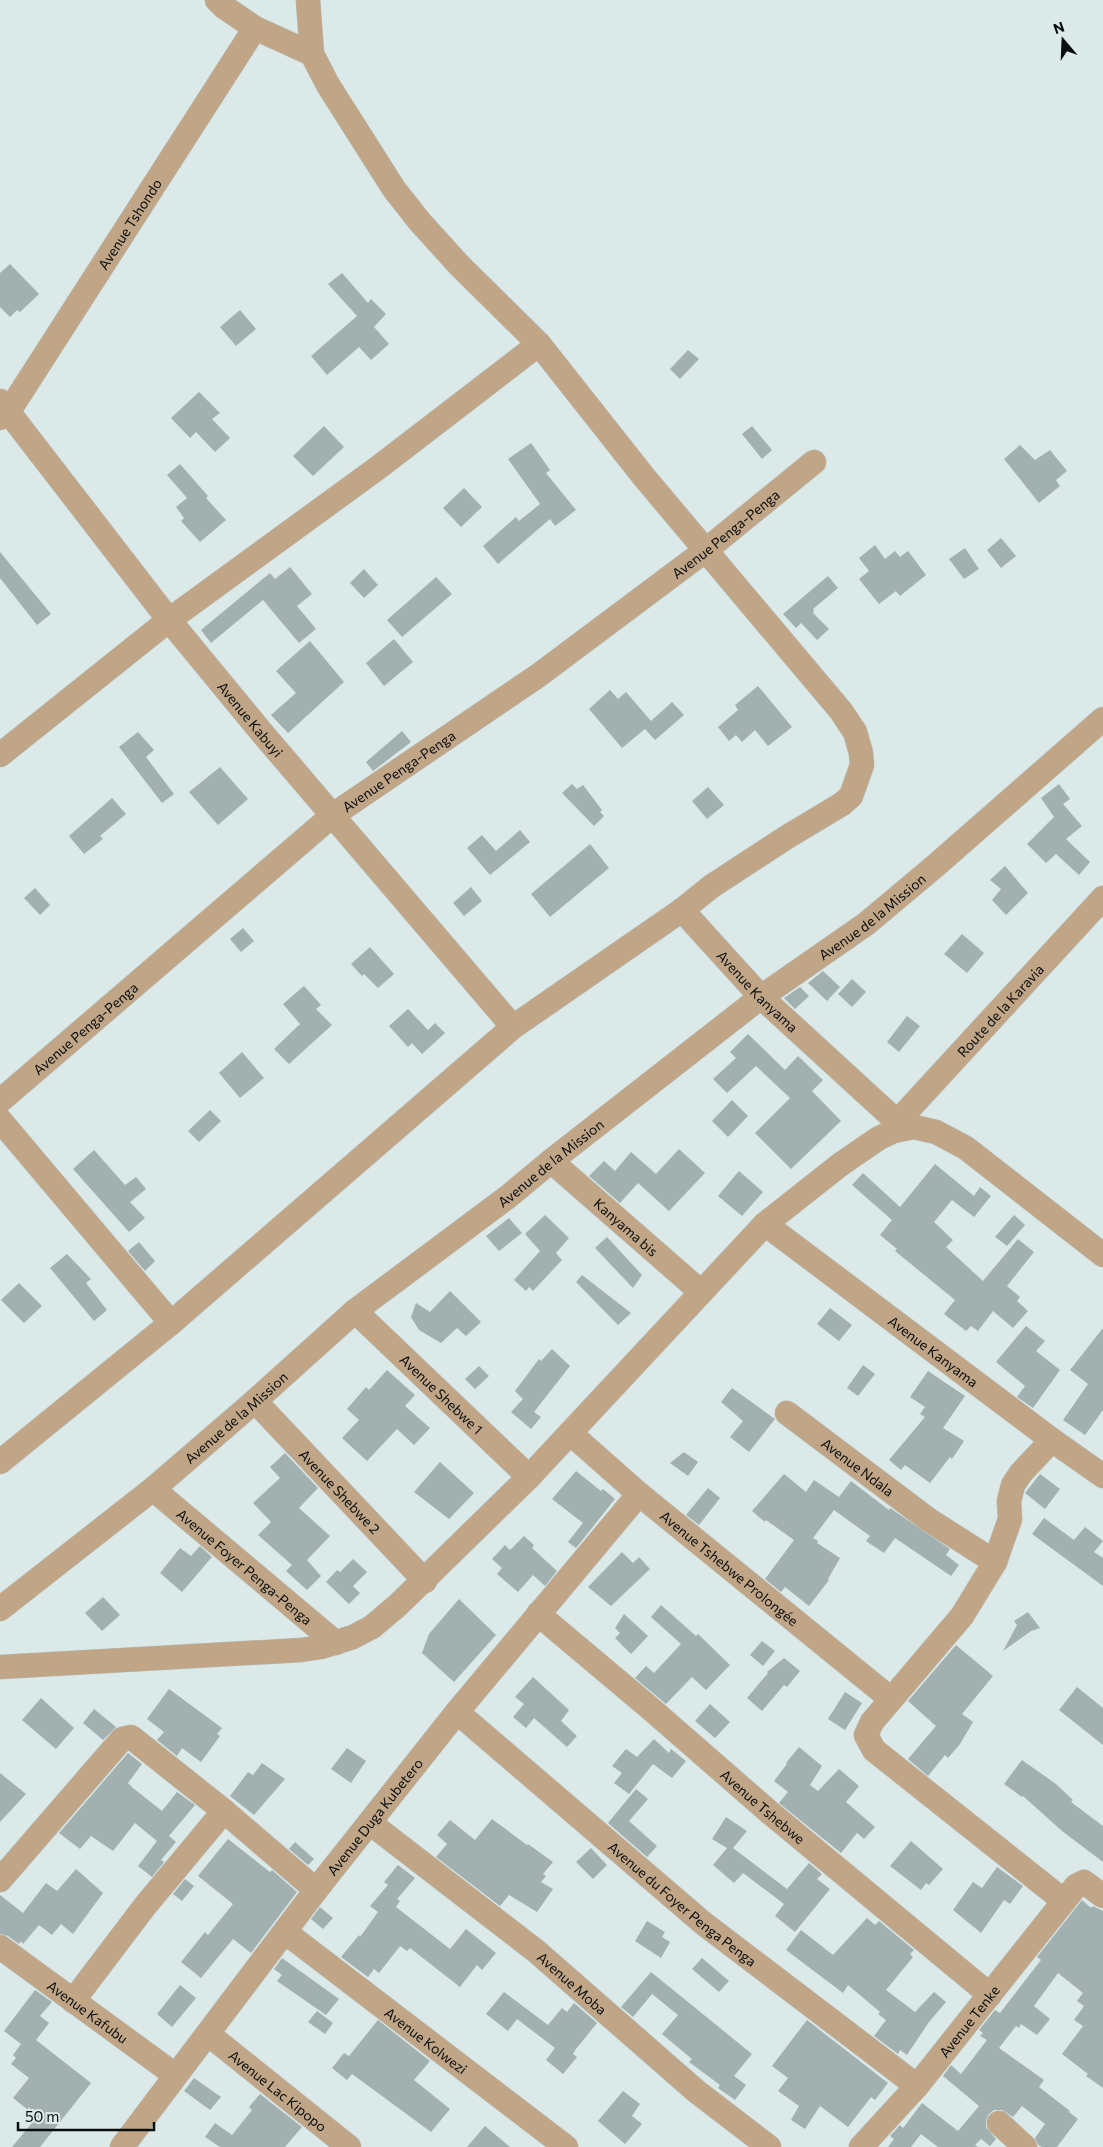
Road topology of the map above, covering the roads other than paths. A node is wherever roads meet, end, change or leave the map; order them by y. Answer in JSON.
{"nodes":[{"id":1,"x":218,"y":0,"type":"edge"},
{"id":2,"x":308,"y":0,"type":"edge"},
{"id":3,"x":255,"y":28,"type":"junction"},
{"id":4,"x":312,"y":54,"type":"junction"},
{"id":5,"x":539,"y":344,"type":"junction"},
{"id":6,"x":3,"y":410,"type":"edge"},
{"id":7,"x":814,"y":462,"type":"dead end"},
{"id":8,"x":706,"y":550,"type":"junction"},
{"id":9,"x":169,"y":620,"type":"junction"},
{"id":10,"x":1103,"y":719,"type":"edge"},
{"id":11,"x":0,"y":755,"type":"edge"},
{"id":12,"x":333,"y":815,"type":"junction"},
{"id":13,"x":1103,"y":898,"type":"edge"},
{"id":14,"x":682,"y":910,"type":"junction"},
{"id":15,"x":761,"y":997,"type":"junction"},
{"id":16,"x":513,"y":1027,"type":"junction"},
{"id":17,"x":0,"y":1101,"type":"edge"},
{"id":18,"x":0,"y":1120,"type":"edge"},
{"id":19,"x":901,"y":1125,"type":"junction"},
{"id":20,"x":551,"y":1160,"type":"junction"},
{"id":21,"x":765,"y":1224,"type":"junction"},
{"id":22,"x":1103,"y":1255,"type":"edge"},
{"id":23,"x":701,"y":1292,"type":"junction"},
{"id":24,"x":355,"y":1311,"type":"junction"},
{"id":25,"x":171,"y":1323,"type":"junction"},
{"id":26,"x":255,"y":1401,"type":"junction"},
{"id":27,"x":787,"y":1413,"type":"dead end"},
{"id":28,"x":570,"y":1433,"type":"junction"},
{"id":29,"x":1052,"y":1440,"type":"junction"},
{"id":30,"x":0,"y":1462,"type":"edge"},
{"id":31,"x":1103,"y":1476,"type":"edge"},
{"id":32,"x":529,"y":1477,"type":"junction"},
{"id":33,"x":153,"y":1489,"type":"junction"},
{"id":34,"x":639,"y":1494,"type":"junction"},
{"id":35,"x":995,"y":1562,"type":"junction"},
{"id":36,"x":425,"y":1581,"type":"junction"},
{"id":37,"x":0,"y":1608,"type":"edge"},
{"id":38,"x":538,"y":1614,"type":"junction"},
{"id":39,"x":336,"y":1643,"type":"junction"},
{"id":40,"x":0,"y":1667,"type":"edge"},
{"id":41,"x":891,"y":1699,"type":"junction"},
{"id":42,"x":457,"y":1712,"type":"junction"},
{"id":43,"x":224,"y":1811,"type":"junction"},
{"id":44,"x":370,"y":1822,"type":"junction"},
{"id":45,"x":0,"y":1880,"type":"edge"},
{"id":46,"x":316,"y":1890,"type":"junction"},
{"id":47,"x":1068,"y":1896,"type":"junction"},
{"id":48,"x":1103,"y":1896,"type":"edge"},
{"id":49,"x":285,"y":1932,"type":"junction"},
{"id":50,"x":0,"y":1947,"type":"edge"},
{"id":51,"x":990,"y":1995,"type":"junction"},
{"id":52,"x":72,"y":2001,"type":"junction"},
{"id":53,"x":208,"y":2034,"type":"junction"},
{"id":54,"x":175,"y":2075,"type":"junction"},
{"id":55,"x":917,"y":2086,"type":"junction"},
{"id":56,"x":999,"y":2123,"type":"dead end"},
{"id":57,"x":130,"y":2144,"type":"edge"},
{"id":58,"x":349,"y":2147,"type":"edge"},
{"id":59,"x":566,"y":2147,"type":"edge"},
{"id":60,"x":769,"y":2147,"type":"edge"},
{"id":61,"x":862,"y":2147,"type":"edge"},
{"id":62,"x":1025,"y":2147,"type":"edge"}],
"edges":[{"from":1,"to":3,"type":"street"},
{"from":2,"to":4,"type":"street"},
{"from":3,"to":4,"type":"street"},
{"from":3,"to":6,"type":"street","name":"Avenue Tshondo"},
{"from":4,"to":5,"type":"street"},
{"from":5,"to":8,"type":"street"},
{"from":5,"to":9,"type":"street"},
{"from":6,"to":9,"type":"street","name":"Avenue Kabuyi"},
{"from":7,"to":8,"type":"street","name":"Avenue Penga-Penga"},
{"from":8,"to":12,"type":"street","name":"Avenue Penga-Penga"},
{"from":8,"to":14,"type":"street"},
{"from":9,"to":11,"type":"street"},
{"from":9,"to":12,"type":"street","name":"Avenue Kabuyi"},
{"from":10,"to":15,"type":"street","name":"Avenue de la Mission"},
{"from":12,"to":16,"type":"street","name":"Avenue Kabuyi"},
{"from":12,"to":17,"type":"street","name":"Avenue Penga-Penga"},
{"from":13,"to":19,"type":"street","name":"Route de la Karavia"},
{"from":14,"to":15,"type":"street","name":"Avenue Kanyama"},
{"from":14,"to":16,"type":"street"},
{"from":15,"to":19,"type":"street","name":"Avenue Kanyama"},
{"from":15,"to":20,"type":"street","name":"Avenue de la Mission"},
{"from":16,"to":25,"type":"street"},
{"from":18,"to":25,"type":"street"},
{"from":19,"to":21,"type":"street"},
{"from":19,"to":22,"type":"street"},
{"from":20,"to":23,"type":"street","name":"Kanyama bis"},
{"from":20,"to":24,"type":"street","name":"Avenue de la Mission"},
{"from":21,"to":23,"type":"street"},
{"from":21,"to":29,"type":"street","name":"Avenue Kanyama"},
{"from":23,"to":28,"type":"street"},
{"from":24,"to":26,"type":"street","name":"Avenue de la Mission"},
{"from":24,"to":32,"type":"street","name":"Avenue Shebwe 1"},
{"from":25,"to":30,"type":"street"},
{"from":26,"to":33,"type":"street","name":"Avenue de la Mission"},
{"from":26,"to":36,"type":"street","name":"Avenue Shebwe 2"},
{"from":27,"to":35,"type":"street","name":"Avenue Ndala"},
{"from":28,"to":32,"type":"street"},
{"from":28,"to":34,"type":"street","name":"Avenue Tshebwe Prolongée"},
{"from":29,"to":31,"type":"street","name":"Avenue Kanyama"},
{"from":29,"to":35,"type":"street"},
{"from":32,"to":36,"type":"street"},
{"from":33,"to":37,"type":"street","name":"Avenue de la Mission"},
{"from":33,"to":39,"type":"street","name":"Avenue Foyer Penga-Penga"},
{"from":34,"to":38,"type":"street","name":"Avenue Duga Kubetero"},
{"from":34,"to":41,"type":"street","name":"Avenue Tshebwe Prolongée"},
{"from":35,"to":41,"type":"street"},
{"from":36,"to":39,"type":"street"},
{"from":38,"to":42,"type":"street","name":"Avenue Duga Kubetero"},
{"from":38,"to":51,"type":"street","name":"Avenue Tshebwe"},
{"from":39,"to":40,"type":"street"},
{"from":41,"to":47,"type":"street"},
{"from":42,"to":44,"type":"street","name":"Avenue Duga Kubetero"},
{"from":42,"to":55,"type":"street","name":"Avenue du Foyer Penga Penga"},
{"from":43,"to":45,"type":"street"},
{"from":43,"to":46,"type":"street"},
{"from":43,"to":52,"type":"street"},
{"from":44,"to":46,"type":"street","name":"Avenue Duga Kubetero"},
{"from":44,"to":60,"type":"street","name":"Avenue Moba"},
{"from":46,"to":49,"type":"street","name":"Avenue Duga Kubetero"},
{"from":47,"to":48,"type":"street"},
{"from":47,"to":51,"type":"street","name":"Avenue Tenke"},
{"from":49,"to":53,"type":"street","name":"Avenue Duga Kubetero"},
{"from":49,"to":59,"type":"street","name":"Avenue Kolwezi"},
{"from":50,"to":52,"type":"street","name":"Avenue Kafubu"},
{"from":51,"to":55,"type":"street","name":"Avenue Tenke"},
{"from":52,"to":54,"type":"street","name":"Avenue Kafubu"},
{"from":53,"to":54,"type":"street","name":"Avenue Duga Kubetero"},
{"from":53,"to":58,"type":"street","name":"Avenue Lac Kipopo"},
{"from":54,"to":57,"type":"street","name":"Avenue Duga Kubetero"},
{"from":55,"to":61,"type":"street","name":"Avenue Tenke"},
{"from":56,"to":62,"type":"street"}]}
